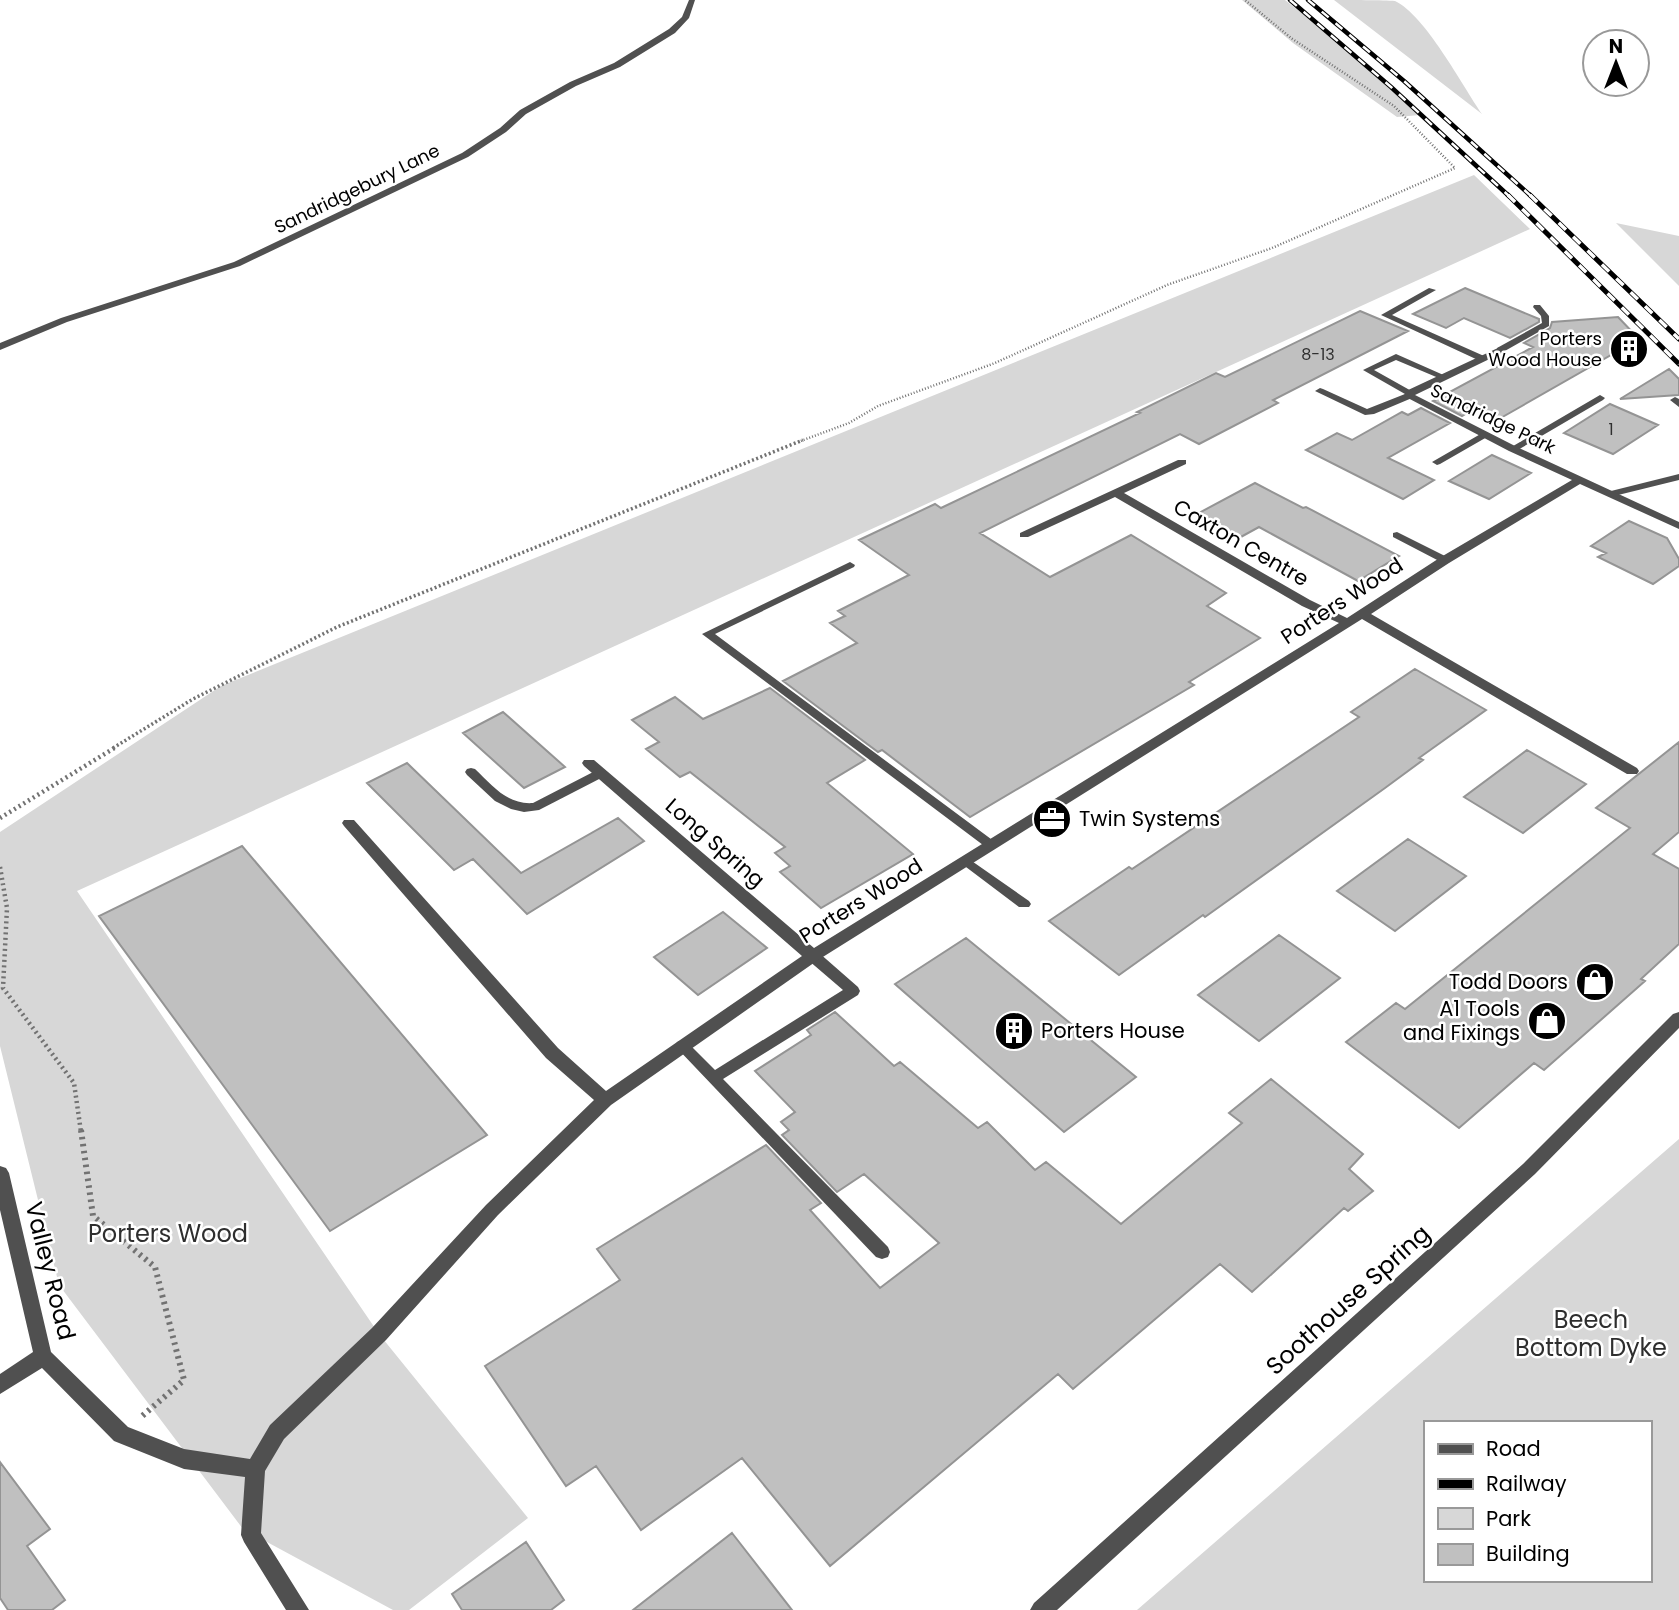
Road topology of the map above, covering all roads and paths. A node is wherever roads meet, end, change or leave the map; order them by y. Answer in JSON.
{"nodes":[{"id":1,"x":692,"y":0,"type":"edge"},
{"id":2,"x":1245,"y":0,"type":"edge"},
{"id":3,"x":1432,"y":290,"type":"dead end"},
{"id":4,"x":1537,"y":307,"type":"dead end"},
{"id":5,"x":0,"y":346,"type":"edge"},
{"id":6,"x":1500,"y":349,"type":"joint"},
{"id":7,"x":1481,"y":358,"type":"junction"},
{"id":8,"x":1444,"y":377,"type":"junction"},
{"id":9,"x":1320,"y":391,"type":"dead end"},
{"id":10,"x":1409,"y":395,"type":"junction"},
{"id":11,"x":1600,"y":398,"type":"dead end"},
{"id":12,"x":1484,"y":435,"type":"junction"},
{"id":13,"x":1513,"y":449,"type":"junction"},
{"id":14,"x":1182,"y":462,"type":"dead end"},
{"id":15,"x":1437,"y":462,"type":"dead end"},
{"id":16,"x":1679,"y":478,"type":"edge"},
{"id":17,"x":1580,"y":480,"type":"junction"},
{"id":18,"x":1116,"y":493,"type":"junction"},
{"id":19,"x":1610,"y":494,"type":"junction"},
{"id":20,"x":1679,"y":526,"type":"edge"},
{"id":21,"x":1024,"y":535,"type":"dead end"},
{"id":22,"x":1397,"y":535,"type":"dead end"},
{"id":23,"x":1445,"y":560,"type":"junction"},
{"id":24,"x":850,"y":565,"type":"dead end"},
{"id":25,"x":1362,"y":614,"type":"junction"},
{"id":26,"x":1348,"y":623,"type":"junction"},
{"id":27,"x":595,"y":768,"type":"joint"},
{"id":28,"x":1632,"y":771,"type":"dead end"},
{"id":29,"x":471,"y":772,"type":"dead end"},
{"id":30,"x":0,"y":818,"type":"edge"},
{"id":31,"x":349,"y":823,"type":"dead end"},
{"id":32,"x":991,"y":845,"type":"junction"},
{"id":33,"x":966,"y":861,"type":"junction"},
{"id":34,"x":0,"y":867,"type":"edge"},
{"id":35,"x":1024,"y":904,"type":"dead end"},
{"id":36,"x":813,"y":956,"type":"junction"},
{"id":37,"x":1679,"y":1018,"type":"edge"},
{"id":38,"x":682,"y":1046,"type":"junction"},
{"id":39,"x":714,"y":1078,"type":"junction"},
{"id":40,"x":605,"y":1100,"type":"junction"},
{"id":41,"x":0,"y":1173,"type":"edge"},
{"id":42,"x":882,"y":1252,"type":"dead end"},
{"id":43,"x":43,"y":1356,"type":"junction"},
{"id":44,"x":0,"y":1385,"type":"edge"},
{"id":45,"x":121,"y":1434,"type":"junction"},
{"id":46,"x":255,"y":1469,"type":"junction"},
{"id":47,"x":298,"y":1610,"type":"edge"},
{"id":48,"x":1041,"y":1610,"type":"edge"}],
"edges":[{"from":1,"to":5,"type":"street","name":"Sandridgebury Lane"},
{"from":2,"to":30,"type":"path"},
{"from":3,"to":7,"type":"lane"},
{"from":4,"to":6,"type":"lane"},
{"from":6,"to":7,"type":"street","name":"Sandridge Park"},
{"from":7,"to":8,"type":"street","name":"Sandridge Park"},
{"from":8,"to":10,"type":"street","name":"Sandridge Park"},
{"from":8,"to":10,"type":"lane"},
{"from":9,"to":10,"type":"lane"},
{"from":10,"to":12,"type":"street","name":"Sandridge Park"},
{"from":11,"to":13,"type":"lane"},
{"from":12,"to":13,"type":"street","name":"Sandridge Park"},
{"from":12,"to":15,"type":"lane"},
{"from":13,"to":17,"type":"street","name":"Sandridge Park"},
{"from":14,"to":18,"type":"street","name":"Caxton Centre"},
{"from":16,"to":19,"type":"lane"},
{"from":17,"to":19,"type":"street","name":"Sandridge Park"},
{"from":17,"to":23,"type":"street","name":"Porters Wood"},
{"from":18,"to":21,"type":"street","name":"Caxton Centre"},
{"from":18,"to":26,"type":"street","name":"Caxton Centre"},
{"from":19,"to":20,"type":"street","name":"Sandridge Park"},
{"from":22,"to":23,"type":"lane"},
{"from":23,"to":25,"type":"street","name":"Porters Wood"},
{"from":24,"to":32,"type":"lane"},
{"from":25,"to":26,"type":"street","name":"Porters Wood"},
{"from":25,"to":28,"type":"street"},
{"from":26,"to":32,"type":"street","name":"Porters Wood"},
{"from":27,"to":29,"type":"lane"},
{"from":27,"to":36,"type":"street","name":"Long Spring"},
{"from":31,"to":40,"type":"street"},
{"from":32,"to":33,"type":"street","name":"Porters Wood"},
{"from":33,"to":35,"type":"lane"},
{"from":33,"to":36,"type":"street","name":"Porters Wood"},
{"from":34,"to":45,"type":"path"},
{"from":36,"to":38,"type":"street","name":"Porters Wood"},
{"from":36,"to":39,"type":"lane"},
{"from":37,"to":48,"type":"street","name":"Soothouse Spring"},
{"from":38,"to":39,"type":"lane"},
{"from":38,"to":40,"type":"street","name":"Porters Wood"},
{"from":39,"to":42,"type":"lane"},
{"from":40,"to":46,"type":"street","name":"Porters Wood"},
{"from":41,"to":43,"type":"street","name":"Valley Road"},
{"from":43,"to":44,"type":"street"},
{"from":43,"to":45,"type":"street","name":"Valley Road"},
{"from":45,"to":46,"type":"street","name":"Valley Road"},
{"from":46,"to":47,"type":"street"}]}
